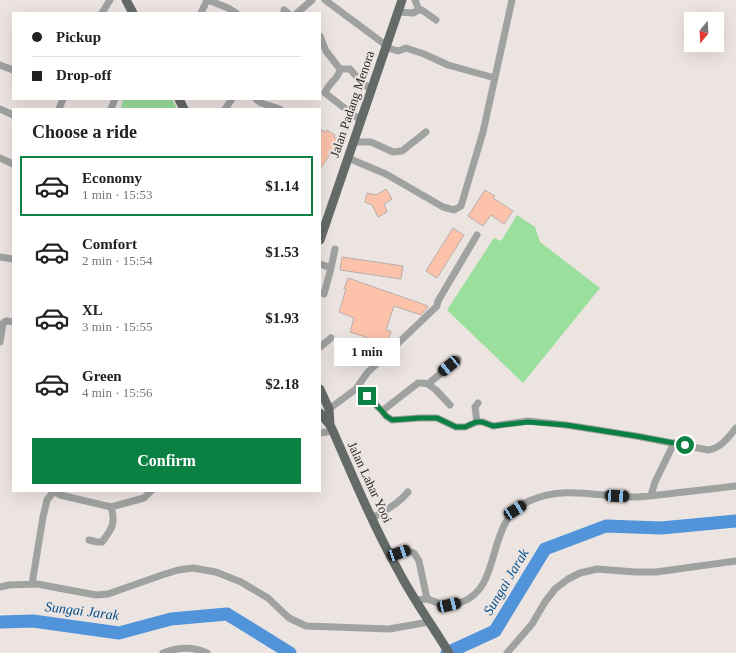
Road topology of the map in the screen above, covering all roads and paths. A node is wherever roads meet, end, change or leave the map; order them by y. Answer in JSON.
{"nodes":[{"id":1,"x":110,"y":0,"type":"edge"},
{"id":2,"x":126,"y":0,"type":"edge"},
{"id":3,"x":208,"y":0,"type":"edge"},
{"id":4,"x":312,"y":0,"type":"edge"},
{"id":5,"x":325,"y":0,"type":"edge"},
{"id":6,"x":402,"y":0,"type":"edge"},
{"id":7,"x":415,"y":0,"type":"edge"},
{"id":8,"x":512,"y":0,"type":"edge"},
{"id":9,"x":419,"y":10,"type":"junction"},
{"id":10,"x":103,"y":12,"type":"edge"},
{"id":11,"x":132,"y":12,"type":"edge"},
{"id":12,"x":202,"y":12,"type":"edge"},
{"id":13,"x":234,"y":12,"type":"edge"},
{"id":14,"x":300,"y":12,"type":"edge"},
{"id":15,"x":398,"y":12,"type":"junction"},
{"id":16,"x":436,"y":20,"type":"dead end"},
{"id":17,"x":321,"y":38,"type":"edge"},
{"id":18,"x":386,"y":45,"type":"junction"},
{"id":19,"x":0,"y":65,"type":"edge"},
{"id":20,"x":340,"y":69,"type":"junction"},
{"id":21,"x":12,"y":70,"type":"edge"},
{"id":22,"x":495,"y":78,"type":"junction"},
{"id":23,"x":371,"y":89,"type":"junction"},
{"id":24,"x":258,"y":100,"type":"edge"},
{"id":25,"x":278,"y":108,"type":"edge"},
{"id":26,"x":0,"y":109,"type":"edge"},
{"id":27,"x":12,"y":115,"type":"edge"},
{"id":28,"x":360,"y":120,"type":"junction"},
{"id":29,"x":426,"y":132,"type":"dead end"},
{"id":30,"x":353,"y":142,"type":"junction"},
{"id":31,"x":0,"y":158,"type":"edge"},
{"id":32,"x":348,"y":158,"type":"junction"},
{"id":33,"x":12,"y":164,"type":"edge"},
{"id":34,"x":477,"y":235,"type":"dead end"},
{"id":35,"x":321,"y":237,"type":"edge"},
{"id":36,"x":335,"y":249,"type":"dead end"},
{"id":37,"x":0,"y":257,"type":"edge"},
{"id":38,"x":12,"y":259,"type":"edge"},
{"id":39,"x":321,"y":264,"type":"edge"},
{"id":40,"x":331,"y":268,"type":"junction"},
{"id":41,"x":324,"y":294,"type":"dead end"},
{"id":42,"x":12,"y":322,"type":"edge"},
{"id":43,"x":331,"y":338,"type":"dead end"},
{"id":44,"x":0,"y":342,"type":"edge"},
{"id":45,"x":321,"y":346,"type":"edge"},
{"id":46,"x":458,"y":359,"type":"dead end"},
{"id":47,"x":428,"y":384,"type":"junction"},
{"id":48,"x":356,"y":389,"type":"junction"},
{"id":49,"x":321,"y":391,"type":"edge"},
{"id":50,"x":478,"y":403,"type":"dead end"},
{"id":51,"x":450,"y":405,"type":"dead end"},
{"id":52,"x":329,"y":409,"type":"junction"},
{"id":53,"x":382,"y":411,"type":"junction"},
{"id":54,"x":321,"y":414,"type":"edge"},
{"id":55,"x":476,"y":422,"type":"junction"},
{"id":56,"x":331,"y":428,"type":"junction"},
{"id":57,"x":736,"y":428,"type":"edge"},
{"id":58,"x":321,"y":433,"type":"edge"},
{"id":59,"x":674,"y":443,"type":"junction"},
{"id":60,"x":736,"y":486,"type":"edge"},
{"id":61,"x":53,"y":492,"type":"edge"},
{"id":62,"x":56,"y":492,"type":"edge"},
{"id":63,"x":150,"y":492,"type":"edge"},
{"id":64,"x":408,"y":492,"type":"dead end"},
{"id":65,"x":651,"y":495,"type":"junction"},
{"id":66,"x":111,"y":507,"type":"junction"},
{"id":67,"x":372,"y":518,"type":"junction"},
{"id":68,"x":89,"y":540,"type":"dead end"},
{"id":69,"x":391,"y":556,"type":"junction"},
{"id":70,"x":736,"y":561,"type":"edge"},
{"id":71,"x":32,"y":584,"type":"junction"},
{"id":72,"x":0,"y":587,"type":"edge"},
{"id":73,"x":427,"y":599,"type":"junction"},
{"id":74,"x":415,"y":600,"type":"junction"},
{"id":75,"x":429,"y":622,"type":"junction"},
{"id":76,"x":163,"y":653,"type":"edge"},
{"id":77,"x":207,"y":653,"type":"edge"},
{"id":78,"x":449,"y":653,"type":"edge"},
{"id":79,"x":507,"y":653,"type":"edge"}],
"edges":[{"from":1,"to":10,"type":"street"},
{"from":2,"to":11,"type":"main road"},
{"from":3,"to":12,"type":"street"},
{"from":3,"to":13,"type":"street"},
{"from":4,"to":14,"type":"street"},
{"from":5,"to":18,"type":"street"},
{"from":6,"to":15,"type":"main road","name":"Jalan Padang Menora"},
{"from":7,"to":9,"type":"street"},
{"from":8,"to":22,"type":"street"},
{"from":9,"to":15,"type":"street"},
{"from":9,"to":16,"type":"street"},
{"from":15,"to":18,"type":"main road","name":"Jalan Padang Menora"},
{"from":17,"to":20,"type":"street"},
{"from":18,"to":22,"type":"street"},
{"from":18,"to":23,"type":"main road","name":"Jalan Padang Menora"},
{"from":19,"to":21,"type":"street"},
{"from":20,"to":23,"type":"street"},
{"from":20,"to":28,"type":"street"},
{"from":22,"to":32,"type":"street"},
{"from":23,"to":28,"type":"main road","name":"Jalan Padang Menora"},
{"from":24,"to":25,"type":"street"},
{"from":26,"to":27,"type":"street"},
{"from":28,"to":30,"type":"main road","name":"Jalan Padang Menora"},
{"from":29,"to":30,"type":"street"},
{"from":30,"to":32,"type":"main road","name":"Jalan Padang Menora"},
{"from":31,"to":33,"type":"street"},
{"from":32,"to":35,"type":"main road","name":"Jalan Padang Menora"},
{"from":34,"to":48,"type":"street"},
{"from":36,"to":40,"type":"street"},
{"from":37,"to":38,"type":"street"},
{"from":39,"to":40,"type":"street"},
{"from":40,"to":41,"type":"street"},
{"from":42,"to":44,"type":"street"},
{"from":43,"to":45,"type":"street"},
{"from":46,"to":47,"type":"street"},
{"from":47,"to":51,"type":"street"},
{"from":47,"to":53,"type":"street"},
{"from":48,"to":52,"type":"street"},
{"from":48,"to":53,"type":"street"},
{"from":49,"to":52,"type":"main road","name":"Jalan Lahar Yooi"},
{"from":50,"to":55,"type":"street"},
{"from":52,"to":56,"type":"main road","name":"Jalan Lahar Yooi"},
{"from":53,"to":55,"type":"street"},
{"from":54,"to":56,"type":"main road","name":"Jalan Lahar Yooi"},
{"from":55,"to":59,"type":"street"},
{"from":56,"to":58,"type":"street"},
{"from":56,"to":67,"type":"main road","name":"Jalan Lahar Yooi"},
{"from":57,"to":59,"type":"street"},
{"from":59,"to":65,"type":"street"},
{"from":60,"to":65,"type":"street"},
{"from":61,"to":71,"type":"street"},
{"from":62,"to":66,"type":"street"},
{"from":63,"to":66,"type":"street"},
{"from":64,"to":67,"type":"street"},
{"from":65,"to":73,"type":"street"},
{"from":66,"to":68,"type":"street"},
{"from":67,"to":69,"type":"main road","name":"Jalan Lahar Yooi"},
{"from":69,"to":73,"type":"street"},
{"from":69,"to":74,"type":"main road","name":"Jalan Lahar Yooi"},
{"from":70,"to":79,"type":"street"},
{"from":71,"to":72,"type":"street"},
{"from":71,"to":75,"type":"street"},
{"from":73,"to":74,"type":"street"},
{"from":74,"to":75,"type":"main road","name":"Jalan Lahar Yooi"},
{"from":75,"to":78,"type":"main road","name":"Jalan Lahar Yooi"},
{"from":76,"to":77,"type":"street"}]}
